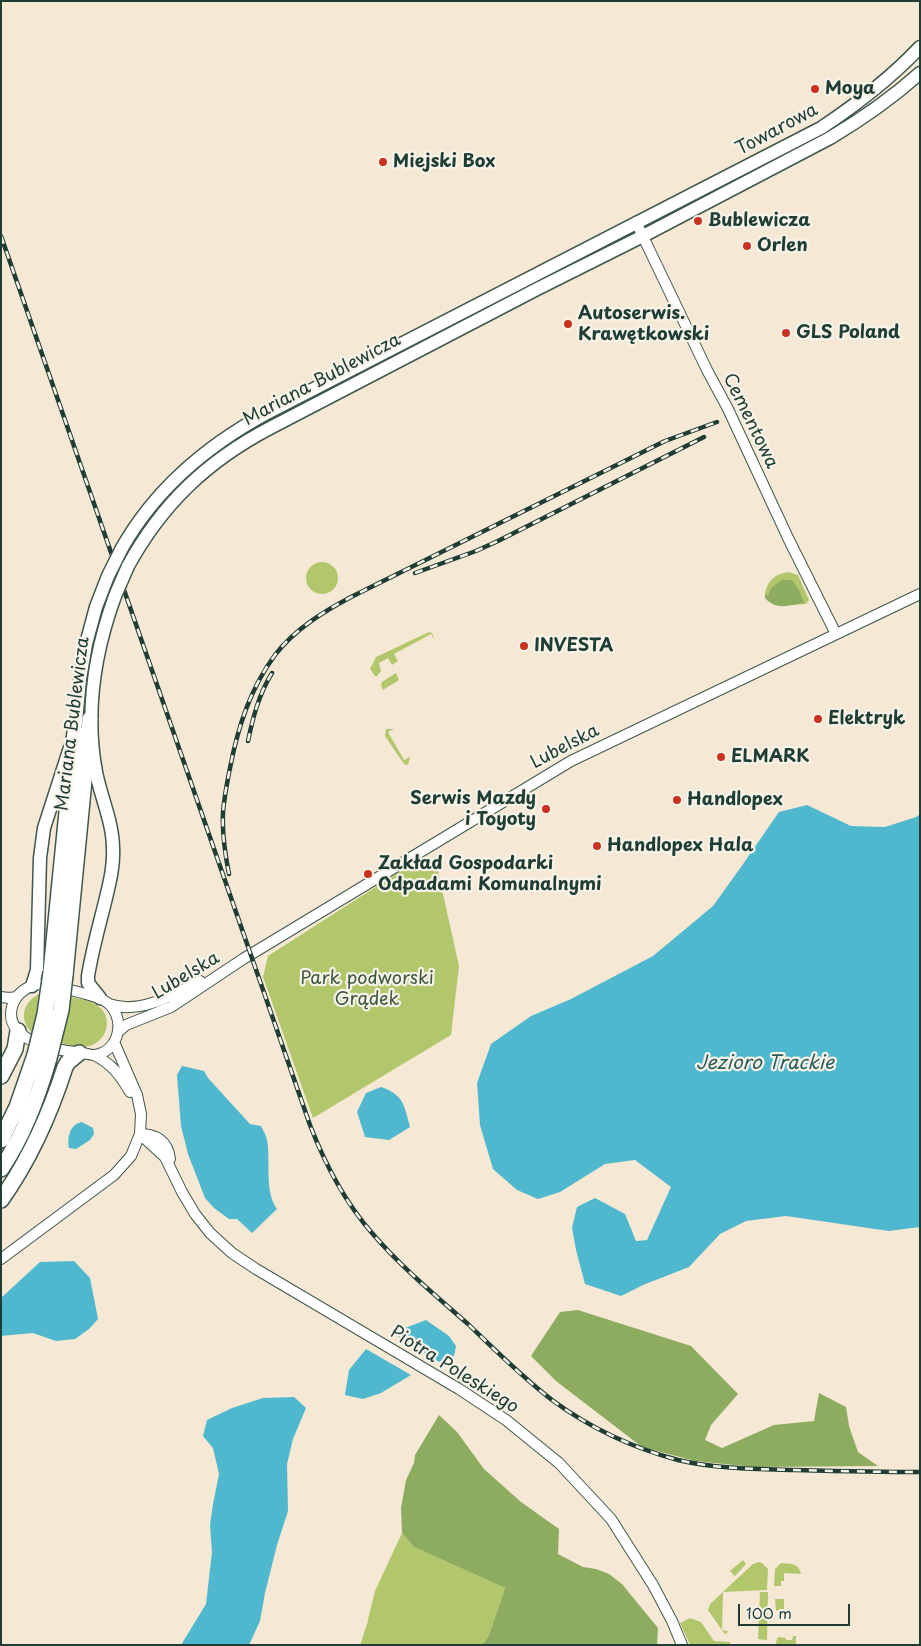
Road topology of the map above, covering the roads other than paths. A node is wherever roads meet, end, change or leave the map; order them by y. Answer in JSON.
{"nodes":[{"id":1,"x":920,"y":47,"type":"edge"},
{"id":2,"x":920,"y":73,"type":"edge"},
{"id":3,"x":636,"y":222,"type":"junction"},
{"id":4,"x":643,"y":236,"type":"junction"},
{"id":5,"x":920,"y":594,"type":"edge"},
{"id":6,"x":836,"y":634,"type":"junction"},
{"id":7,"x":90,"y":719,"type":"junction"},
{"id":8,"x":75,"y":732,"type":"junction"},
{"id":9,"x":243,"y":959,"type":"junction"},
{"id":10,"x":58,"y":974,"type":"junction"},
{"id":11,"x":32,"y":986,"type":"junction"},
{"id":12,"x":17,"y":996,"type":"junction"},
{"id":13,"x":1,"y":997,"type":"edge"},
{"id":14,"x":105,"y":1001,"type":"junction"},
{"id":15,"x":1,"y":1009,"type":"edge"},
{"id":16,"x":15,"y":1024,"type":"junction"},
{"id":17,"x":118,"y":1032,"type":"junction"},
{"id":18,"x":114,"y":1042,"type":"junction"},
{"id":19,"x":86,"y":1054,"type":"junction"},
{"id":20,"x":42,"y":1056,"type":"junction"},
{"id":21,"x":1,"y":1076,"type":"edge"},
{"id":22,"x":140,"y":1134,"type":"junction"},
{"id":23,"x":1,"y":1140,"type":"edge"},
{"id":24,"x":1,"y":1169,"type":"edge"},
{"id":25,"x":1,"y":1200,"type":"edge"},
{"id":26,"x":1,"y":1259,"type":"edge"},
{"id":27,"x":682,"y":1645,"type":"edge"}],
"edges":[{"from":1,"to":3,"type":"main road","name":"Towarowa"},
{"from":2,"to":4,"type":"main road","name":"Towarowa"},
{"from":3,"to":4,"type":"street","name":"Cementowa"},
{"from":3,"to":8,"type":"main road","name":"Mariana Bublewicza","bridge":true},
{"from":4,"to":6,"type":"street","name":"Cementowa"},
{"from":4,"to":7,"type":"main road","name":"Mariana Bublewicza","bridge":true},
{"from":5,"to":6,"type":"street","name":"Lubelska"},
{"from":6,"to":9,"type":"street","name":"Lubelska"},
{"from":7,"to":10,"type":"highway","name":"Mariana Bublewicza"},
{"from":7,"to":14,"type":"main road"},
{"from":8,"to":10,"type":"highway","name":"Mariana Bublewicza"},
{"from":8,"to":11,"type":"main road"},
{"from":9,"to":14,"type":"street","name":"Lubelska"},
{"from":9,"to":17,"type":"street","name":"Lubelska"},
{"from":10,"to":20,"type":"highway","name":"Mariana Bublewicza","bridge":true},
{"from":11,"to":12,"type":"street"},
{"from":11,"to":14,"type":"street","name":"Lubelska"},
{"from":12,"to":13,"type":"street"},
{"from":12,"to":16,"type":"street"},
{"from":14,"to":17,"type":"street"},
{"from":15,"to":16,"type":"street"},
{"from":16,"to":19,"type":"street"},
{"from":16,"to":21,"type":"highway"},
{"from":17,"to":18,"type":"street"},
{"from":18,"to":19,"type":"street"},
{"from":18,"to":22,"type":"street"},
{"from":19,"to":22,"type":"street"},
{"from":19,"to":25,"type":"highway"},
{"from":20,"to":23,"type":"highway","name":"Mariana Bublewicza"},
{"from":20,"to":24,"type":"highway","name":"Mariana Bublewicza"},
{"from":22,"to":26,"type":"street"},
{"from":22,"to":27,"type":"street","name":"Piotra Poleskiego"}]}
